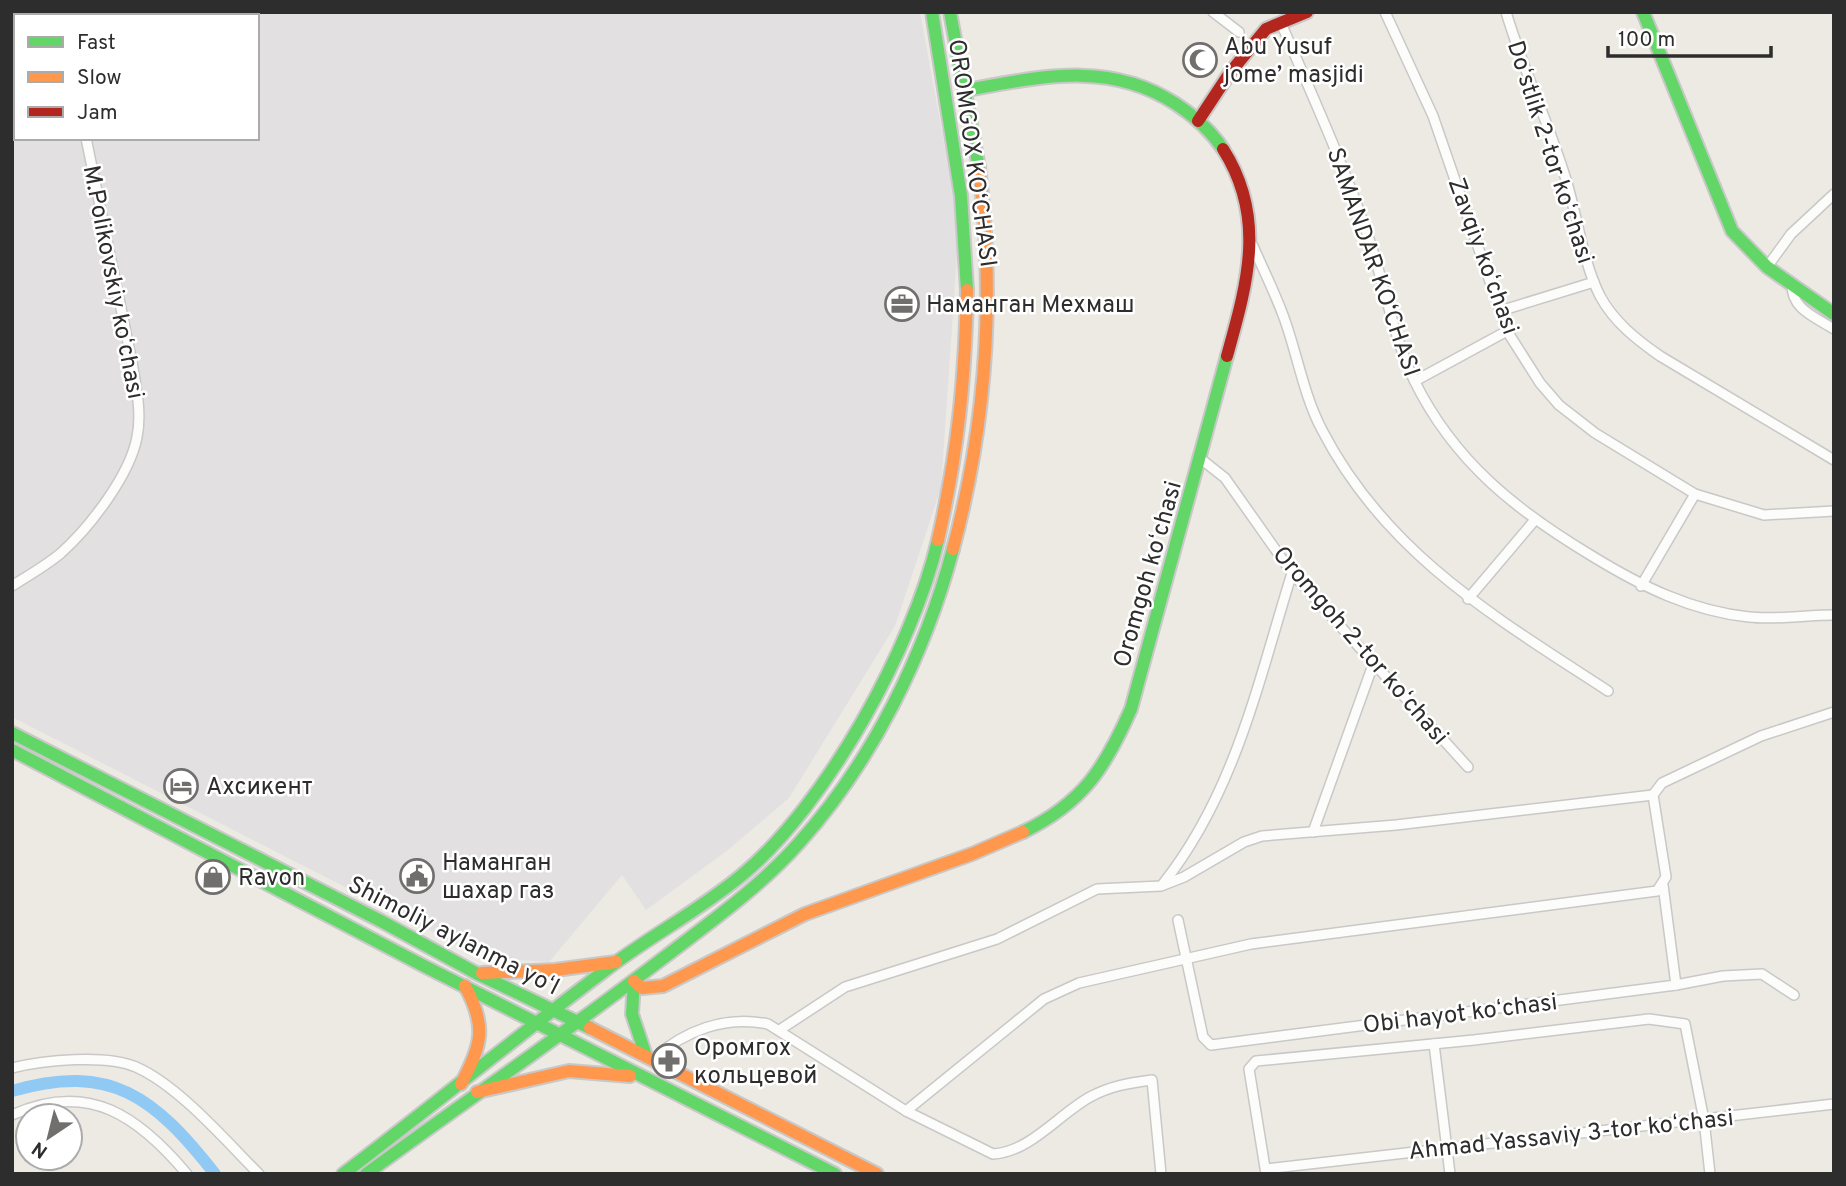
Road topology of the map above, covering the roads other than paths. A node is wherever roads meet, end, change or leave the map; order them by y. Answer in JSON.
{"nodes":[{"id":1,"x":932,"y":12,"type":"edge"},
{"id":2,"x":950,"y":12,"type":"edge"},
{"id":3,"x":1213,"y":12,"type":"edge"},
{"id":4,"x":1307,"y":12,"type":"edge"},
{"id":5,"x":1385,"y":12,"type":"edge"},
{"id":6,"x":1506,"y":12,"type":"edge"},
{"id":7,"x":1643,"y":12,"type":"edge"},
{"id":8,"x":1281,"y":23,"type":"junction"},
{"id":9,"x":1239,"y":32,"type":"dead end"},
{"id":10,"x":966,"y":90,"type":"junction"},
{"id":11,"x":1198,"y":121,"type":"junction"},
{"id":12,"x":86,"y":140,"type":"edge"},
{"id":13,"x":1834,"y":194,"type":"edge"},
{"id":14,"x":1251,"y":242,"type":"junction"},
{"id":15,"x":1767,"y":267,"type":"junction"},
{"id":16,"x":1594,"y":282,"type":"junction"},
{"id":17,"x":1792,"y":284,"type":"junction"},
{"id":18,"x":1500,"y":311,"type":"junction"},
{"id":19,"x":1834,"y":314,"type":"edge"},
{"id":20,"x":1834,"y":329,"type":"edge"},
{"id":21,"x":1507,"y":331,"type":"junction"},
{"id":22,"x":1415,"y":381,"type":"junction"},
{"id":23,"x":1201,"y":459,"type":"junction"},
{"id":24,"x":1834,"y":460,"type":"edge"},
{"id":25,"x":1695,"y":494,"type":"junction"},
{"id":26,"x":1834,"y":511,"type":"edge"},
{"id":27,"x":1534,"y":521,"type":"junction"},
{"id":28,"x":1292,"y":573,"type":"junction"},
{"id":29,"x":12,"y":586,"type":"edge"},
{"id":30,"x":1641,"y":586,"type":"junction"},
{"id":31,"x":1468,"y":599,"type":"junction"},
{"id":32,"x":1834,"y":615,"type":"edge"},
{"id":33,"x":1374,"y":662,"type":"junction"},
{"id":34,"x":1608,"y":691,"type":"dead end"},
{"id":35,"x":1834,"y":712,"type":"edge"},
{"id":36,"x":12,"y":733,"type":"edge"},
{"id":37,"x":12,"y":750,"type":"edge"},
{"id":38,"x":1468,"y":767,"type":"dead end"},
{"id":39,"x":1653,"y":795,"type":"junction"},
{"id":40,"x":1313,"y":831,"type":"junction"},
{"id":41,"x":1663,"y":885,"type":"junction"},
{"id":42,"x":1161,"y":886,"type":"junction"},
{"id":43,"x":1178,"y":920,"type":"dead end"},
{"id":44,"x":1186,"y":960,"type":"junction"},
{"id":45,"x":616,"y":962,"type":"junction"},
{"id":46,"x":476,"y":973,"type":"junction"},
{"id":47,"x":634,"y":981,"type":"junction"},
{"id":48,"x":465,"y":985,"type":"junction"},
{"id":49,"x":1676,"y":985,"type":"junction"},
{"id":50,"x":1794,"y":995,"type":"dead end"},
{"id":51,"x":555,"y":1010,"type":"junction"},
{"id":52,"x":578,"y":1021,"type":"junction"},
{"id":53,"x":536,"y":1025,"type":"junction"},
{"id":54,"x":781,"y":1029,"type":"junction"},
{"id":55,"x":556,"y":1036,"type":"junction"},
{"id":56,"x":1434,"y":1044,"type":"junction"},
{"id":57,"x":649,"y":1058,"type":"junction"},
{"id":58,"x":12,"y":1068,"type":"edge"},
{"id":59,"x":639,"y":1077,"type":"junction"},
{"id":60,"x":461,"y":1084,"type":"junction"},
{"id":61,"x":477,"y":1092,"type":"junction"},
{"id":62,"x":1834,"y":1104,"type":"edge"},
{"id":63,"x":906,"y":1111,"type":"junction"},
{"id":64,"x":12,"y":1115,"type":"edge"},
{"id":65,"x":1704,"y":1120,"type":"junction"},
{"id":66,"x":1446,"y":1146,"type":"junction"},
{"id":67,"x":1266,"y":1171,"type":"edge"},
{"id":68,"x":187,"y":1174,"type":"edge"},
{"id":69,"x":258,"y":1174,"type":"edge"},
{"id":70,"x":343,"y":1174,"type":"edge"},
{"id":71,"x":366,"y":1174,"type":"edge"},
{"id":72,"x":835,"y":1174,"type":"edge"},
{"id":73,"x":877,"y":1174,"type":"edge"},
{"id":74,"x":1161,"y":1174,"type":"edge"},
{"id":75,"x":1450,"y":1174,"type":"edge"},
{"id":76,"x":1710,"y":1174,"type":"edge"}],
"edges":[{"from":1,"to":45,"type":"main road","name":"OROMGOX KO‘CHASI"},
{"from":2,"to":10,"type":"main road","name":"OROMGOX KO‘CHASI"},
{"from":3,"to":9,"type":"street"},
{"from":4,"to":8,"type":"main road"},
{"from":5,"to":18,"type":"street","name":"Zavqiy koʻchasi"},
{"from":6,"to":16,"type":"street","name":"Doʻstlik 2-tor koʻchasi"},
{"from":7,"to":15,"type":"main road"},
{"from":8,"to":11,"type":"main road"},
{"from":8,"to":22,"type":"street","name":"SAMANDAR KO‘CHASI"},
{"from":10,"to":11,"type":"main road","name":"Oromgoh koʻchasi"},
{"from":10,"to":47,"type":"main road","name":"OROMGOX KO‘CHASI"},
{"from":11,"to":14,"type":"main road","name":"Oromgoh koʻchasi"},
{"from":12,"to":29,"type":"street","name":"M.Polikovskiy koʻchasi"},
{"from":13,"to":15,"type":"street"},
{"from":14,"to":23,"type":"main road","name":"Oromgoh koʻchasi"},
{"from":14,"to":31,"type":"street"},
{"from":15,"to":17,"type":"main road"},
{"from":16,"to":18,"type":"street"},
{"from":16,"to":24,"type":"street","name":"Doʻstlik 2-tor koʻchasi"},
{"from":17,"to":19,"type":"main road"},
{"from":17,"to":20,"type":"street"},
{"from":18,"to":21,"type":"street","name":"Zavqiy koʻchasi"},
{"from":21,"to":22,"type":"street"},
{"from":21,"to":25,"type":"street","name":"Zavqiy koʻchasi"},
{"from":22,"to":27,"type":"street","name":"SAMANDAR KO‘CHASI"},
{"from":23,"to":28,"type":"street","name":"Oromgoh 2-tor koʻchasi"},
{"from":23,"to":47,"type":"main road","name":"Oromgoh koʻchasi"},
{"from":25,"to":26,"type":"street","name":"Zavqiy koʻchasi"},
{"from":25,"to":30,"type":"street"},
{"from":27,"to":30,"type":"street","name":"SAMANDAR KO‘CHASI"},
{"from":27,"to":31,"type":"street"},
{"from":28,"to":33,"type":"street","name":"Oromgoh 2-tor koʻchasi"},
{"from":28,"to":42,"type":"street"},
{"from":30,"to":32,"type":"street","name":"SAMANDAR KO‘CHASI"},
{"from":31,"to":34,"type":"street"},
{"from":33,"to":38,"type":"street","name":"Oromgoh 2-tor koʻchasi"},
{"from":33,"to":40,"type":"street"},
{"from":35,"to":39,"type":"street"},
{"from":36,"to":46,"type":"main road","name":"Shimoliy aylanma yoʻl"},
{"from":37,"to":48,"type":"main road","name":"Shimoliy aylanma yoʻl"},
{"from":39,"to":40,"type":"street"},
{"from":39,"to":41,"type":"street"},
{"from":40,"to":42,"type":"street"},
{"from":41,"to":44,"type":"street"},
{"from":41,"to":49,"type":"street"},
{"from":42,"to":54,"type":"street"},
{"from":43,"to":44,"type":"street","name":"Obi hayot koʻchasi"},
{"from":44,"to":49,"type":"street","name":"Obi hayot koʻchasi"},
{"from":44,"to":63,"type":"street"},
{"from":45,"to":46,"type":"main road"},
{"from":45,"to":51,"type":"main road","name":"OROMGOX KO‘CHASI"},
{"from":46,"to":51,"type":"main road","name":"Shimoliy aylanma yoʻl"},
{"from":47,"to":52,"type":"main road","name":"OROMGOX KO‘CHASI"},
{"from":47,"to":57,"type":"main road"},
{"from":48,"to":53,"type":"main road","name":"Shimoliy aylanma yoʻl"},
{"from":48,"to":60,"type":"main road"},
{"from":49,"to":50,"type":"street","name":"Obi hayot koʻchasi"},
{"from":51,"to":52,"type":"main road","name":"Shimoliy aylanma yoʻl"},
{"from":51,"to":53,"type":"main road","name":"OROMGOX KO‘CHASI"},
{"from":52,"to":55,"type":"main road","name":"OROMGOX KO‘CHASI"},
{"from":52,"to":57,"type":"main road","name":"Shimoliy aylanma yoʻl"},
{"from":53,"to":55,"type":"main road","name":"Shimoliy aylanma yoʻl"},
{"from":53,"to":60,"type":"main road","name":"OROMGOX KO‘CHASI"},
{"from":54,"to":57,"type":"street"},
{"from":54,"to":63,"type":"street"},
{"from":55,"to":59,"type":"main road","name":"Shimoliy aylanma yoʻl"},
{"from":55,"to":61,"type":"main road","name":"OROMGOX KO‘CHASI"},
{"from":56,"to":65,"type":"street"},
{"from":56,"to":66,"type":"street"},
{"from":56,"to":67,"type":"street"},
{"from":57,"to":73,"type":"main road","name":"Shimoliy aylanma yoʻl"},
{"from":58,"to":69,"type":"street"},
{"from":59,"to":61,"type":"main road"},
{"from":59,"to":72,"type":"main road","name":"Shimoliy aylanma yoʻl"},
{"from":60,"to":70,"type":"main road","name":"OROMGOX KO‘CHASI"},
{"from":61,"to":71,"type":"main road","name":"OROMGOX KO‘CHASI"},
{"from":62,"to":65,"type":"street","name":"Ahmad Yassaviy 3-tor koʻchasi"},
{"from":63,"to":74,"type":"street"},
{"from":64,"to":68,"type":"street"},
{"from":65,"to":66,"type":"street","name":"Ahmad Yassaviy 3-tor koʻchasi"},
{"from":65,"to":76,"type":"street"},
{"from":66,"to":67,"type":"street","name":"Ahmad Yassaviy 3-tor koʻchasi"},
{"from":66,"to":75,"type":"street"}]}
